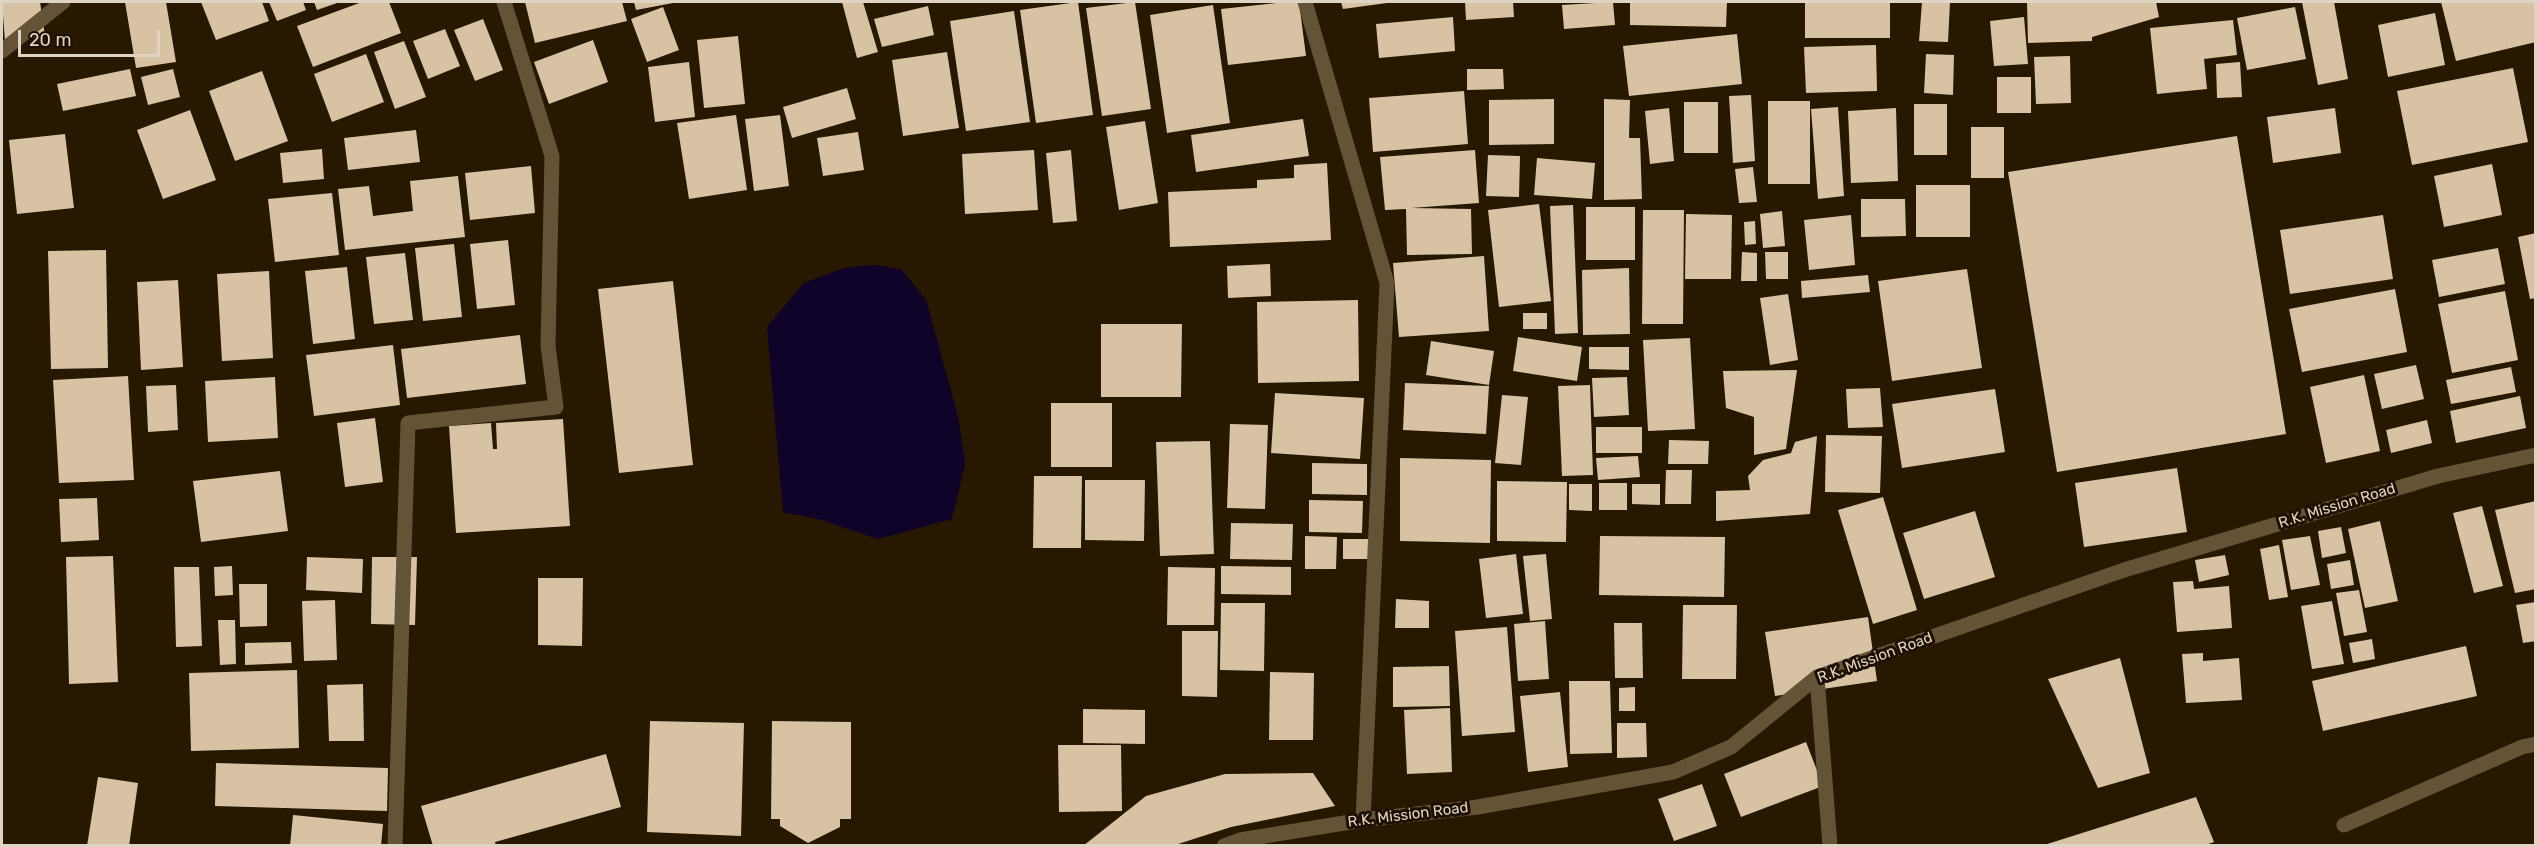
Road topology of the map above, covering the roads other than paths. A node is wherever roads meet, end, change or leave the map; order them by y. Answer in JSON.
{"nodes":[{"id":1,"x":63,"y":2,"type":"edge"},
{"id":2,"x":504,"y":2,"type":"edge"},
{"id":3,"x":1305,"y":2,"type":"edge"},
{"id":4,"x":2,"y":51,"type":"edge"},
{"id":5,"x":2535,"y":455,"type":"edge"},
{"id":6,"x":1817,"y":677,"type":"junction"},
{"id":7,"x":2535,"y":744,"type":"edge"},
{"id":8,"x":1363,"y":820,"type":"junction"},
{"id":9,"x":2344,"y":825,"type":"dead end"},
{"id":10,"x":395,"y":846,"type":"edge"},
{"id":11,"x":1224,"y":846,"type":"edge"},
{"id":12,"x":1830,"y":846,"type":"edge"}],
"edges":[{"from":1,"to":4,"type":"street"},
{"from":2,"to":10,"type":"street"},
{"from":3,"to":8,"type":"street"},
{"from":5,"to":6,"type":"street","name":"R.K. Mission Road"},
{"from":6,"to":8,"type":"street","name":"R.K. Mission Road"},
{"from":6,"to":12,"type":"street"},
{"from":7,"to":9,"type":"street"},
{"from":8,"to":11,"type":"street","name":"R.K. Mission Road"}]}
